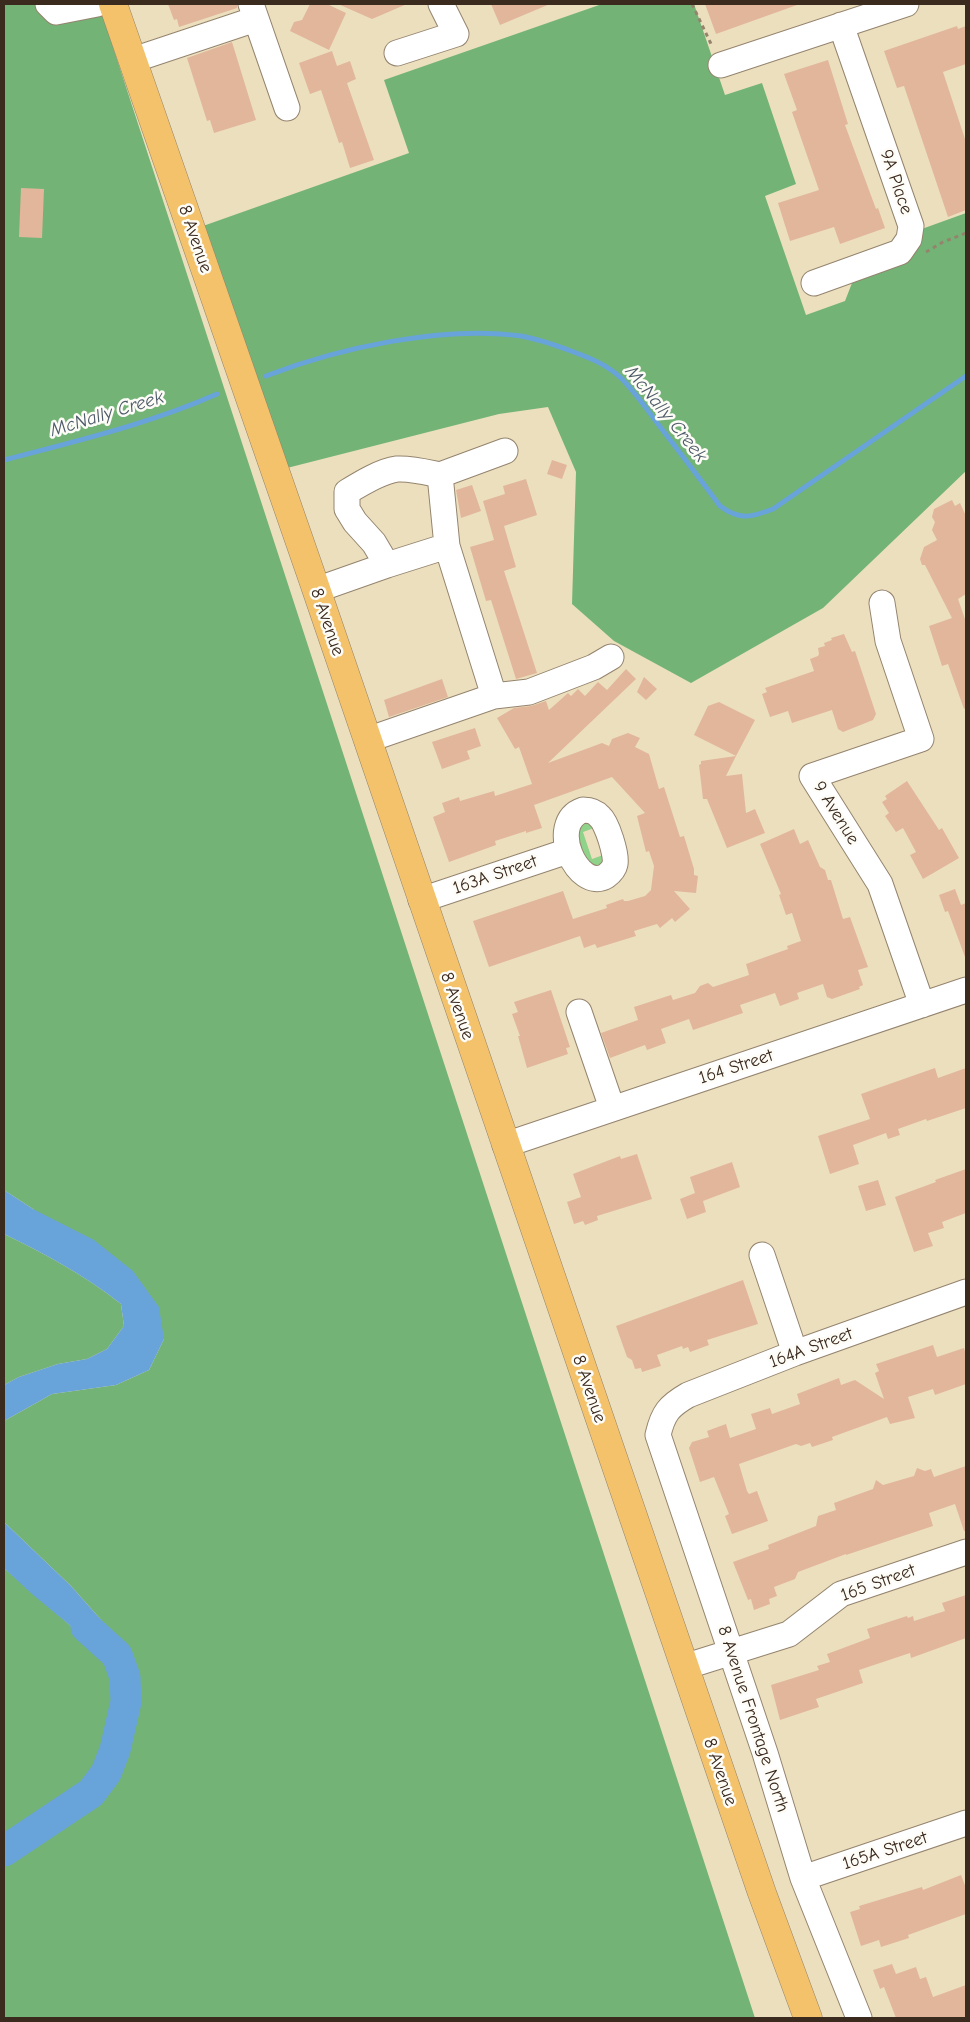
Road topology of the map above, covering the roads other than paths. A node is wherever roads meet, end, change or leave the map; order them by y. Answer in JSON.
{"nodes":[{"id":1,"x":48,"y":4,"type":"edge"},
{"id":2,"x":97,"y":4,"type":"edge"},
{"id":3,"x":113,"y":4,"type":"edge"},
{"id":4,"x":441,"y":4,"type":"edge"},
{"id":5,"x":906,"y":4,"type":"edge"},
{"id":6,"x":253,"y":11,"type":"edge"},
{"id":7,"x":841,"y":25,"type":"junction"},
{"id":8,"x":397,"y":53,"type":"dead end"},
{"id":9,"x":133,"y":60,"type":"junction"},
{"id":10,"x":721,"y":65,"type":"road end"},
{"id":11,"x":287,"y":108,"type":"dead end"},
{"id":12,"x":814,"y":283,"type":"dead end"},
{"id":13,"x":505,"y":451,"type":"dead end"},
{"id":14,"x":440,"y":474,"type":"junction"},
{"id":15,"x":447,"y":546,"type":"junction"},
{"id":16,"x":387,"y":565,"type":"junction"},
{"id":17,"x":316,"y":590,"type":"junction"},
{"id":18,"x":882,"y":603,"type":"dead end"},
{"id":19,"x":611,"y":657,"type":"dead end"},
{"id":20,"x":494,"y":696,"type":"junction"},
{"id":21,"x":367,"y":740,"type":"junction"},
{"id":22,"x":568,"y":851,"type":"dead end"},
{"id":23,"x":421,"y":900,"type":"junction"},
{"id":24,"x":966,"y":990,"type":"edge"},
{"id":25,"x":922,"y":1005,"type":"junction"},
{"id":26,"x":579,"y":1012,"type":"dead end"},
{"id":27,"x":612,"y":1108,"type":"junction"},
{"id":28,"x":505,"y":1145,"type":"junction"},
{"id":29,"x":762,"y":1255,"type":"dead end"},
{"id":30,"x":966,"y":1292,"type":"edge"},
{"id":31,"x":796,"y":1353,"type":"junction"},
{"id":32,"x":662,"y":1416,"type":"joint"},
{"id":33,"x":966,"y":1552,"type":"edge"},
{"id":34,"x":731,"y":1652,"type":"junction"},
{"id":35,"x":684,"y":1667,"type":"junction"},
{"id":36,"x":966,"y":1823,"type":"edge"},
{"id":37,"x":803,"y":1878,"type":"junction"},
{"id":38,"x":806,"y":2015,"type":"edge"},
{"id":39,"x":859,"y":2018,"type":"edge"}],
"edges":[{"from":1,"to":2,"type":"street"},
{"from":3,"to":9,"type":"main road","name":"8 Avenue"},
{"from":4,"to":8,"type":"street"},
{"from":5,"to":7,"type":"street"},
{"from":6,"to":9,"type":"street"},
{"from":6,"to":11,"type":"street"},
{"from":7,"to":10,"type":"street"},
{"from":7,"to":12,"type":"street","name":"9A Place"},
{"from":9,"to":17,"type":"main road","name":"8 Avenue"},
{"from":13,"to":14,"type":"street"},
{"from":14,"to":15,"type":"street"},
{"from":14,"to":16,"type":"street"},
{"from":15,"to":16,"type":"street"},
{"from":15,"to":20,"type":"street"},
{"from":16,"to":17,"type":"street"},
{"from":17,"to":21,"type":"main road","name":"8 Avenue"},
{"from":18,"to":25,"type":"street","name":"9 Avenue"},
{"from":19,"to":20,"type":"street"},
{"from":20,"to":21,"type":"street"},
{"from":21,"to":23,"type":"main road","name":"8 Avenue"},
{"from":22,"to":23,"type":"street","name":"163A Street"},
{"from":23,"to":28,"type":"main road","name":"8 Avenue"},
{"from":24,"to":25,"type":"street","name":"164 Street"},
{"from":25,"to":27,"type":"street","name":"164 Street"},
{"from":26,"to":27,"type":"street"},
{"from":27,"to":28,"type":"street","name":"164 Street"},
{"from":28,"to":35,"type":"main road","name":"8 Avenue"},
{"from":29,"to":31,"type":"street"},
{"from":30,"to":31,"type":"street","name":"164A Street"},
{"from":31,"to":32,"type":"street","name":"164A Street"},
{"from":32,"to":34,"type":"street","name":"8 Avenue Frontage North"},
{"from":33,"to":34,"type":"street","name":"165 Street"},
{"from":34,"to":35,"type":"street","name":"165 Street"},
{"from":34,"to":37,"type":"street","name":"8 Avenue Frontage North"},
{"from":35,"to":38,"type":"main road","name":"8 Avenue"},
{"from":36,"to":37,"type":"street","name":"165A Street"},
{"from":37,"to":39,"type":"street","name":"8 Avenue Frontage North"}]}
